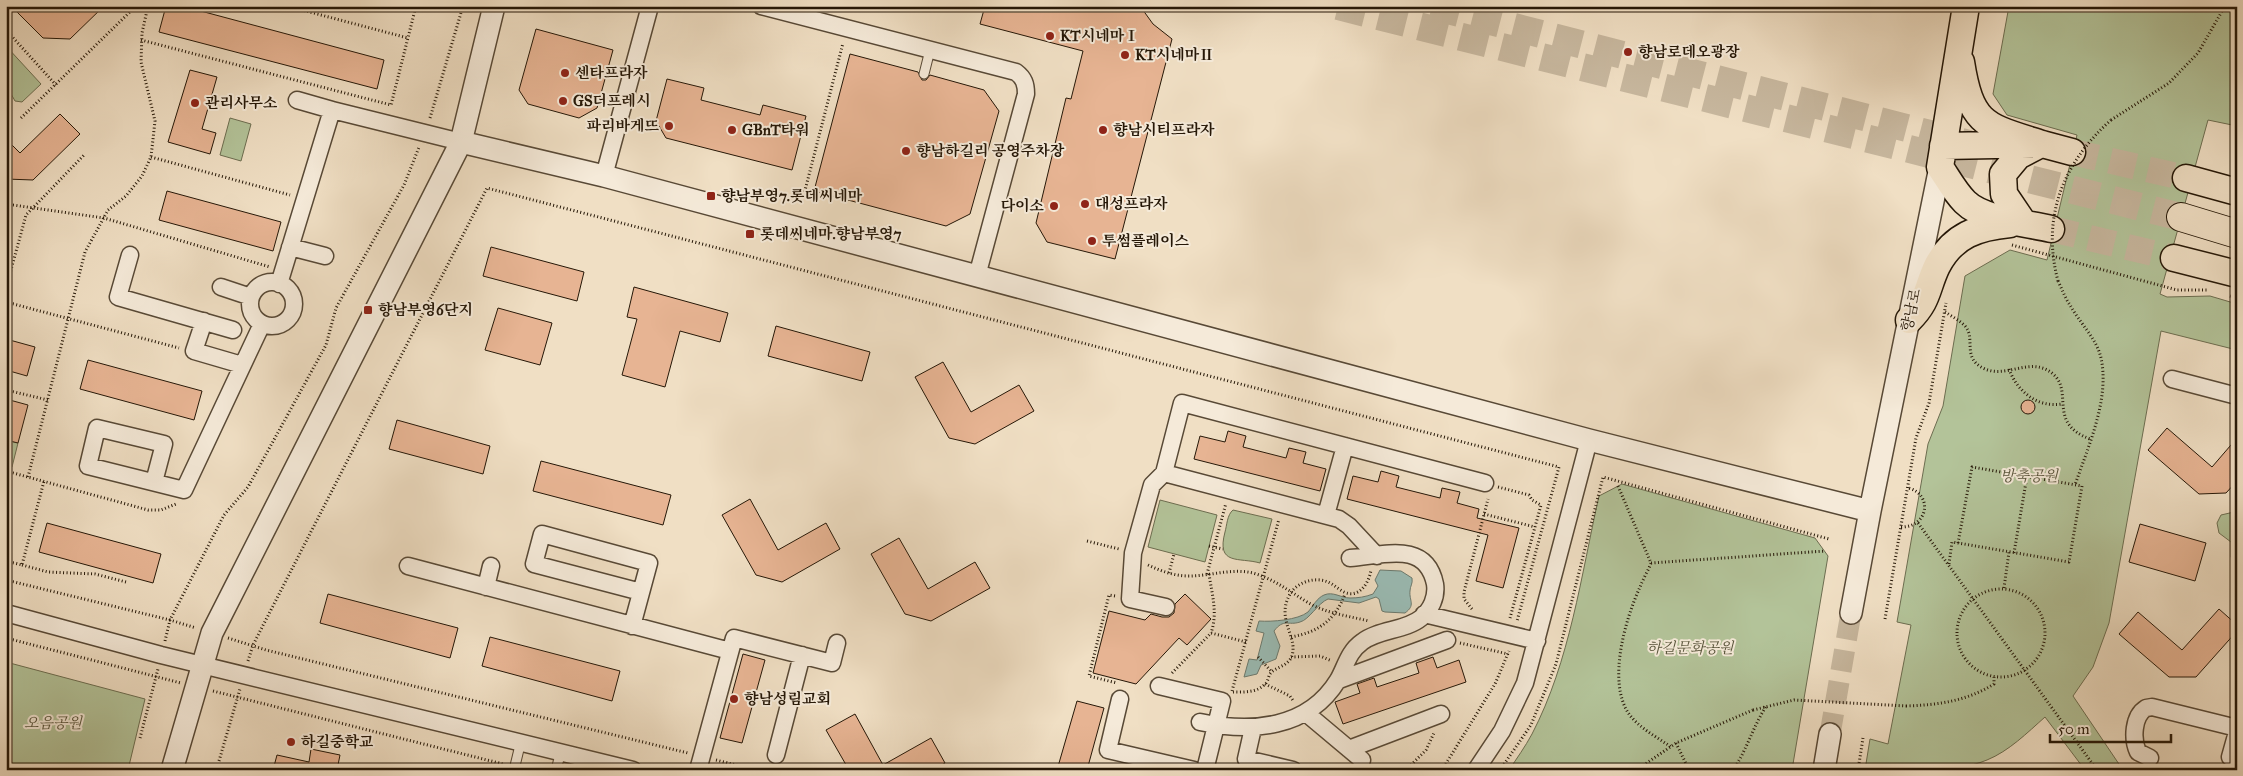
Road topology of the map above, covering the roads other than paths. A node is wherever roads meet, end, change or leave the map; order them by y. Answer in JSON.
{"nodes":[{"id":1,"x":494,"y":6,"type":"edge"},
{"id":2,"x":650,"y":6,"type":"edge"},
{"id":3,"x":761,"y":6,"type":"edge"},
{"id":4,"x":1966,"y":6,"type":"edge"},
{"id":5,"x":1959,"y":47,"type":"junction"},
{"id":6,"x":930,"y":50,"type":"junction"},
{"id":7,"x":924,"y":74,"type":"dead end"},
{"id":8,"x":298,"y":100,"type":"dead end"},
{"id":9,"x":332,"y":110,"type":"junction"},
{"id":10,"x":461,"y":142,"type":"junction"},
{"id":11,"x":2042,"y":144,"type":"junction"},
{"id":12,"x":2072,"y":152,"type":"tunnel mouth"},
{"id":13,"x":1942,"y":157,"type":"junction"},
{"id":14,"x":604,"y":176,"type":"junction"},
{"id":15,"x":2237,"y":192,"type":"edge"},
{"id":16,"x":2184,"y":198,"type":"junction"},
{"id":17,"x":2237,"y":214,"type":"edge"},
{"id":18,"x":2023,"y":222,"type":"junction"},
{"id":19,"x":2051,"y":229,"type":"tunnel mouth"},
{"id":20,"x":2237,"y":234,"type":"edge"},
{"id":21,"x":290,"y":247,"type":"junction"},
{"id":22,"x":130,"y":255,"type":"dead end"},
{"id":23,"x":325,"y":256,"type":"dead end"},
{"id":24,"x":2174,"y":258,"type":"tunnel mouth"},
{"id":25,"x":977,"y":276,"type":"junction"},
{"id":26,"x":279,"y":284,"type":"junction"},
{"id":27,"x":2232,"y":285,"type":"edge"},
{"id":28,"x":221,"y":287,"type":"dead end"},
{"id":29,"x":251,"y":297,"type":"junction"},
{"id":30,"x":1909,"y":320,"type":"junction"},
{"id":31,"x":204,"y":321,"type":"junction"},
{"id":32,"x":262,"y":324,"type":"junction"},
{"id":33,"x":233,"y":330,"type":"dead end"},
{"id":34,"x":242,"y":366,"type":"junction"},
{"id":35,"x":2172,"y":379,"type":"dead end"},
{"id":36,"x":2237,"y":396,"type":"edge"},
{"id":37,"x":1589,"y":440,"type":"junction"},
{"id":38,"x":1345,"y":446,"type":"junction"},
{"id":39,"x":1164,"y":474,"type":"junction"},
{"id":40,"x":154,"y":482,"type":"junction"},
{"id":41,"x":1489,"y":484,"type":"road end"},
{"id":42,"x":1870,"y":511,"type":"junction"},
{"id":43,"x":1326,"y":516,"type":"junction"},
{"id":44,"x":1374,"y":556,"type":"junction"},
{"id":45,"x":1350,"y":558,"type":"dead end"},
{"id":46,"x":408,"y":566,"type":"dead end"},
{"id":47,"x":492,"y":566,"type":"dead end"},
{"id":48,"x":486,"y":587,"type":"junction"},
{"id":49,"x":641,"y":592,"type":"junction"},
{"id":50,"x":1166,"y":607,"type":"dead end"},
{"id":51,"x":6,"y":613,"type":"edge"},
{"id":52,"x":1851,"y":613,"type":"tunnel mouth"},
{"id":53,"x":1424,"y":614,"type":"junction"},
{"id":54,"x":632,"y":626,"type":"junction"},
{"id":55,"x":1446,"y":640,"type":"road end"},
{"id":56,"x":1537,"y":641,"type":"junction"},
{"id":57,"x":838,"y":643,"type":"dead end"},
{"id":58,"x":730,"y":652,"type":"junction"},
{"id":59,"x":802,"y":655,"type":"junction"},
{"id":60,"x":202,"y":664,"type":"junction"},
{"id":61,"x":1337,"y":664,"type":"junction"},
{"id":62,"x":1159,"y":686,"type":"road end"},
{"id":63,"x":1122,"y":692,"type":"road end"},
{"id":64,"x":1301,"y":704,"type":"junction"},
{"id":65,"x":1438,"y":715,"type":"road end"},
{"id":66,"x":1208,"y":723,"type":"junction"},
{"id":67,"x":1253,"y":728,"type":"junction"},
{"id":68,"x":2237,"y":728,"type":"edge"},
{"id":69,"x":2237,"y":732,"type":"edge"},
{"id":70,"x":1830,"y":734,"type":"tunnel mouth"},
{"id":71,"x":521,"y":741,"type":"junction"},
{"id":72,"x":1349,"y":749,"type":"junction"},
{"id":73,"x":561,"y":751,"type":"junction"},
{"id":74,"x":776,"y":756,"type":"dead end"},
{"id":75,"x":2150,"y":758,"type":"dead end"},
{"id":76,"x":2237,"y":759,"type":"edge"},
{"id":77,"x":1362,"y":760,"type":"dead end"},
{"id":78,"x":700,"y":763,"type":"edge"},
{"id":79,"x":1152,"y":765,"type":"edge"},
{"id":80,"x":514,"y":768,"type":"edge"},
{"id":81,"x":172,"y":770,"type":"edge"},
{"id":82,"x":556,"y":770,"type":"edge"},
{"id":83,"x":633,"y":770,"type":"edge"},
{"id":84,"x":1194,"y":770,"type":"edge"},
{"id":85,"x":1205,"y":770,"type":"edge"},
{"id":86,"x":1294,"y":770,"type":"edge"},
{"id":87,"x":1476,"y":770,"type":"edge"},
{"id":88,"x":1824,"y":770,"type":"edge"}],
"edges":[{"from":1,"to":10,"type":"street"},
{"from":2,"to":14,"type":"street"},
{"from":3,"to":6,"type":"street"},
{"from":4,"to":5,"type":"main road","name":"향남로"},
{"from":5,"to":11,"type":"main road"},
{"from":5,"to":13,"type":"main road","name":"향남로"},
{"from":6,"to":7,"type":"lane"},
{"from":6,"to":25,"type":"street"},
{"from":8,"to":9,"type":"street"},
{"from":9,"to":10,"type":"street"},
{"from":9,"to":21,"type":"street"},
{"from":10,"to":14,"type":"street"},
{"from":10,"to":60,"type":"street"},
{"from":11,"to":12,"type":"main road"},
{"from":11,"to":13,"type":"main road"},
{"from":11,"to":18,"type":"main road"},
{"from":13,"to":18,"type":"main road"},
{"from":13,"to":30,"type":"street","name":"향남로"},
{"from":14,"to":25,"type":"street"},
{"from":15,"to":16,"type":"main road"},
{"from":16,"to":17,"type":"highway"},
{"from":16,"to":20,"type":"highway"},
{"from":18,"to":19,"type":"main road"},
{"from":18,"to":30,"type":"main road"},
{"from":21,"to":23,"type":"street"},
{"from":21,"to":26,"type":"street"},
{"from":22,"to":31,"type":"street"},
{"from":24,"to":27,"type":"main road"},
{"from":25,"to":37,"type":"street"},
{"from":26,"to":29,"type":"street"},
{"from":26,"to":32,"type":"street"},
{"from":28,"to":29,"type":"street"},
{"from":29,"to":32,"type":"street"},
{"from":30,"to":42,"type":"street","name":"향남로"},
{"from":31,"to":33,"type":"street"},
{"from":31,"to":34,"type":"street"},
{"from":32,"to":34,"type":"street"},
{"from":34,"to":40,"type":"street"},
{"from":35,"to":36,"type":"street"},
{"from":37,"to":42,"type":"street"},
{"from":37,"to":56,"type":"street"},
{"from":38,"to":39,"type":"street"},
{"from":38,"to":41,"type":"street"},
{"from":38,"to":43,"type":"street"},
{"from":39,"to":43,"type":"street"},
{"from":39,"to":50,"type":"street"},
{"from":40,"to":40,"type":"street"},
{"from":42,"to":52,"type":"street","name":"향남로"},
{"from":43,"to":44,"type":"street"},
{"from":44,"to":45,"type":"street"},
{"from":44,"to":53,"type":"street"},
{"from":46,"to":48,"type":"street"},
{"from":47,"to":48,"type":"street"},
{"from":48,"to":54,"type":"street"},
{"from":49,"to":49,"type":"street"},
{"from":49,"to":54,"type":"street"},
{"from":51,"to":60,"type":"street"},
{"from":53,"to":56,"type":"street"},
{"from":53,"to":61,"type":"street"},
{"from":54,"to":58,"type":"street"},
{"from":55,"to":61,"type":"street"},
{"from":56,"to":87,"type":"street"},
{"from":57,"to":59,"type":"street"},
{"from":58,"to":59,"type":"street"},
{"from":58,"to":78,"type":"street"},
{"from":59,"to":74,"type":"street"},
{"from":60,"to":71,"type":"street"},
{"from":60,"to":81,"type":"street"},
{"from":61,"to":64,"type":"street"},
{"from":62,"to":66,"type":"street"},
{"from":63,"to":79,"type":"street"},
{"from":64,"to":67,"type":"street"},
{"from":64,"to":72,"type":"street"},
{"from":65,"to":72,"type":"street"},
{"from":66,"to":67,"type":"street"},
{"from":66,"to":85,"type":"street"},
{"from":67,"to":86,"type":"street"},
{"from":68,"to":75,"type":"street"},
{"from":69,"to":76,"type":"street"},
{"from":70,"to":88,"type":"street"},
{"from":71,"to":73,"type":"street"},
{"from":71,"to":80,"type":"lane"},
{"from":72,"to":77,"type":"street"},
{"from":73,"to":82,"type":"lane"},
{"from":73,"to":83,"type":"street"},
{"from":79,"to":84,"type":"street"}]}
